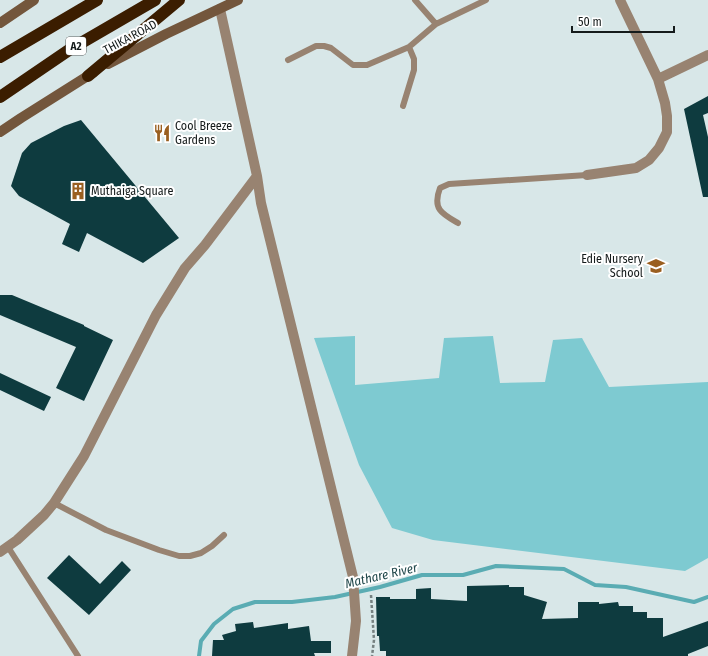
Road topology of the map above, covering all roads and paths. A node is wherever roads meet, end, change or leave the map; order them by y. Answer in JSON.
{"nodes":[{"id":1,"x":34,"y":0,"type":"edge"},
{"id":2,"x":98,"y":0,"type":"edge"},
{"id":3,"x":154,"y":0,"type":"edge"},
{"id":4,"x":179,"y":0,"type":"edge"},
{"id":5,"x":238,"y":0,"type":"edge"},
{"id":6,"x":415,"y":0,"type":"edge"},
{"id":7,"x":486,"y":0,"type":"edge"},
{"id":8,"x":620,"y":0,"type":"edge"},
{"id":9,"x":220,"y":9,"type":"junction"},
{"id":10,"x":0,"y":23,"type":"edge"},
{"id":11,"x":436,"y":24,"type":"junction"},
{"id":12,"x":409,"y":47,"type":"junction"},
{"id":13,"x":708,"y":55,"type":"edge"},
{"id":14,"x":0,"y":57,"type":"edge"},
{"id":15,"x":288,"y":60,"type":"dead end"},
{"id":16,"x":88,"y":76,"type":"junction"},
{"id":17,"x":658,"y":79,"type":"junction"},
{"id":18,"x":0,"y":97,"type":"edge"},
{"id":19,"x":403,"y":106,"type":"dead end"},
{"id":20,"x":0,"y":132,"type":"edge"},
{"id":21,"x":587,"y":175,"type":"joint"},
{"id":22,"x":257,"y":176,"type":"junction"},
{"id":23,"x":458,"y":223,"type":"dead end"},
{"id":24,"x":54,"y":503,"type":"junction"},
{"id":25,"x":224,"y":534,"type":"dead end"},
{"id":26,"x":4,"y":549,"type":"edge"},
{"id":27,"x":372,"y":596,"type":"dead end"},
{"id":28,"x":78,"y":656,"type":"edge"},
{"id":29,"x":352,"y":656,"type":"edge"},
{"id":30,"x":372,"y":656,"type":"edge"}],
"edges":[{"from":1,"to":10,"type":"main road"},
{"from":2,"to":14,"type":"highway","number":"A2"},
{"from":3,"to":18,"type":"highway","name":"THIKA ROAD","number":"A2"},
{"from":4,"to":16,"type":"highway"},
{"from":5,"to":9,"type":"main road","name":"THIKA ROAD"},
{"from":6,"to":11,"type":"lane"},
{"from":7,"to":11,"type":"lane"},
{"from":8,"to":17,"type":"street"},
{"from":9,"to":16,"type":"main road","name":"THIKA ROAD"},
{"from":9,"to":22,"type":"street"},
{"from":11,"to":12,"type":"lane"},
{"from":12,"to":15,"type":"lane"},
{"from":12,"to":19,"type":"lane"},
{"from":13,"to":17,"type":"street"},
{"from":16,"to":20,"type":"main road","name":"THIKA ROAD"},
{"from":17,"to":21,"type":"street"},
{"from":21,"to":23,"type":"lane"},
{"from":22,"to":24,"type":"street"},
{"from":22,"to":29,"type":"street"},
{"from":24,"to":25,"type":"lane"},
{"from":24,"to":26,"type":"street"},
{"from":26,"to":28,"type":"lane"},
{"from":27,"to":30,"type":"path"}]}
